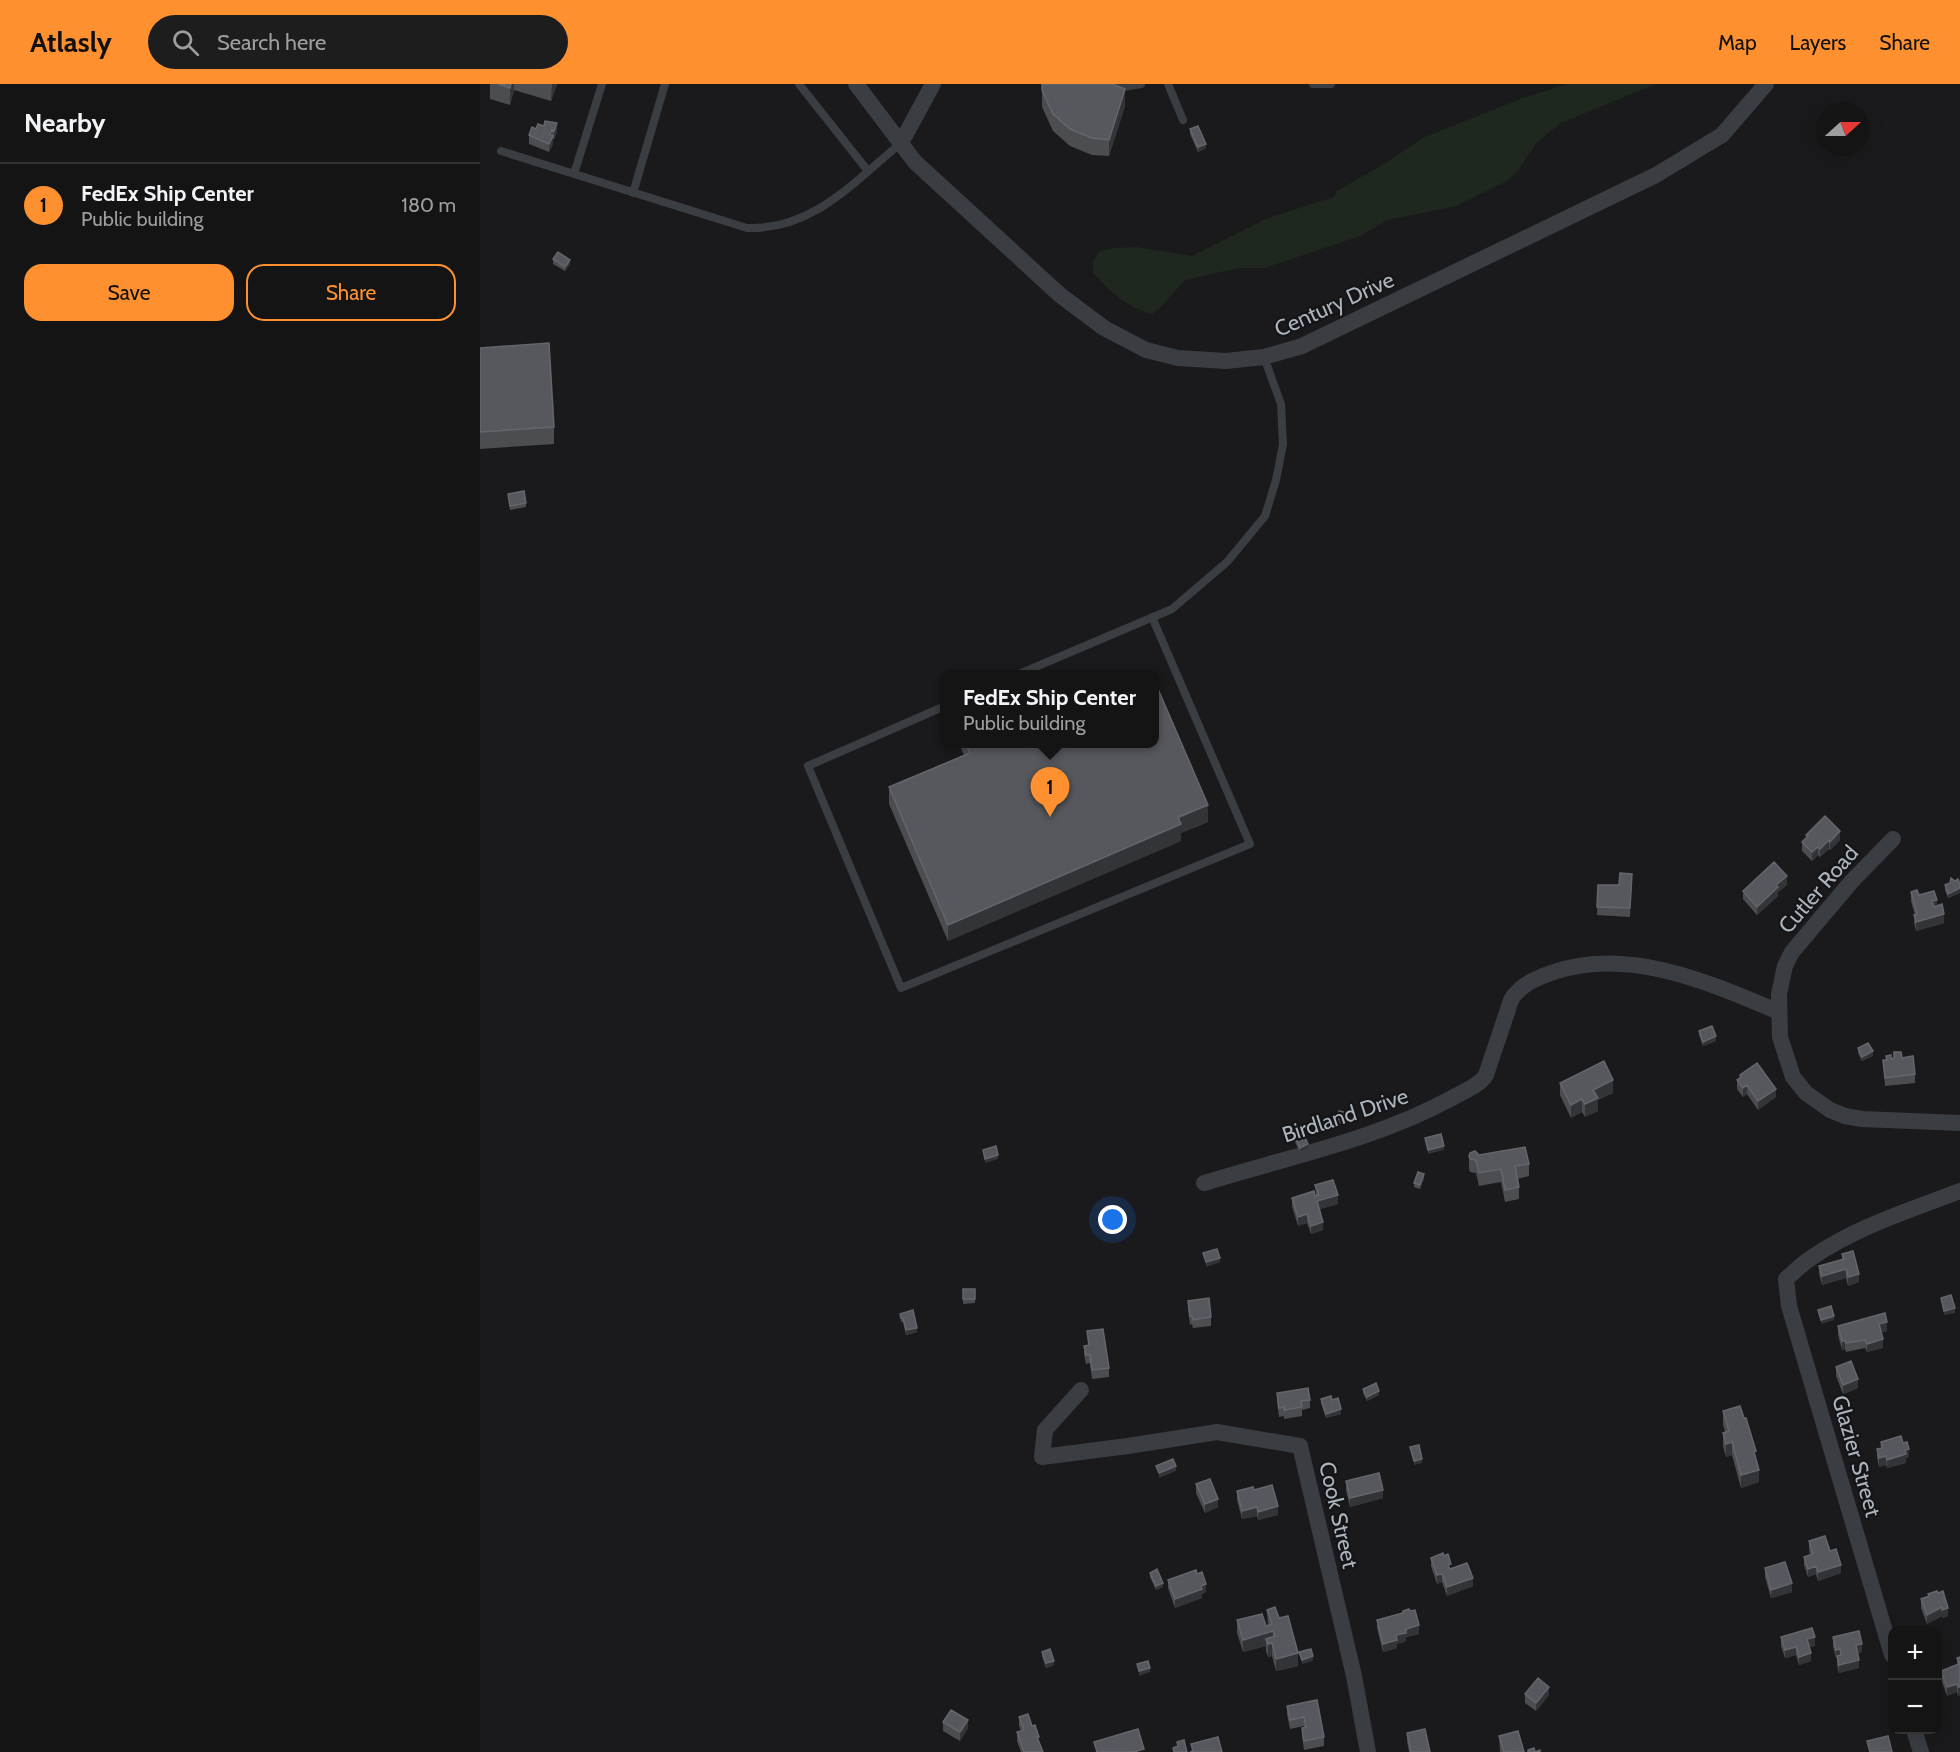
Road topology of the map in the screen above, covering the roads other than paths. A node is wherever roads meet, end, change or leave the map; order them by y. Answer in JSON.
{"nodes":[{"id":1,"x":602,"y":84,"type":"edge"},
{"id":2,"x":665,"y":84,"type":"edge"},
{"id":3,"x":800,"y":84,"type":"edge"},
{"id":4,"x":856,"y":84,"type":"edge"},
{"id":5,"x":933,"y":84,"type":"edge"},
{"id":6,"x":1119,"y":84,"type":"edge"},
{"id":7,"x":1141,"y":84,"type":"edge"},
{"id":8,"x":1168,"y":84,"type":"edge"},
{"id":9,"x":1312,"y":84,"type":"edge"},
{"id":10,"x":1331,"y":84,"type":"edge"},
{"id":11,"x":1766,"y":84,"type":"edge"},
{"id":12,"x":1183,"y":120,"type":"dead end"},
{"id":13,"x":901,"y":143,"type":"junction"},
{"id":14,"x":501,"y":151,"type":"dead end"},
{"id":15,"x":868,"y":171,"type":"junction"},
{"id":16,"x":574,"y":174,"type":"junction"},
{"id":17,"x":633,"y":193,"type":"junction"},
{"id":18,"x":1264,"y":357,"type":"junction"},
{"id":19,"x":1152,"y":617,"type":"junction"},
{"id":20,"x":1030,"y":670,"type":"edge"},
{"id":21,"x":940,"y":708,"type":"edge"},
{"id":22,"x":1893,"y":839,"type":"dead end"},
{"id":23,"x":1779,"y":1011,"type":"junction"},
{"id":24,"x":1960,"y":1123,"type":"edge"},
{"id":25,"x":1204,"y":1183,"type":"dead end"},
{"id":26,"x":1960,"y":1191,"type":"edge"},
{"id":27,"x":1081,"y":1390,"type":"dead end"},
{"id":28,"x":1888,"y":1638,"type":"edge"},
{"id":29,"x":1915,"y":1734,"type":"edge"},
{"id":30,"x":1368,"y":1752,"type":"edge"},
{"id":31,"x":1921,"y":1752,"type":"edge"}],
"edges":[{"from":1,"to":16,"type":"lane"},
{"from":2,"to":17,"type":"lane"},
{"from":3,"to":15,"type":"lane"},
{"from":4,"to":13,"type":"street","name":"Century Drive"},
{"from":5,"to":13,"type":"street"},
{"from":6,"to":7,"type":"lane"},
{"from":8,"to":12,"type":"lane"},
{"from":9,"to":10,"type":"lane"},
{"from":11,"to":18,"type":"street","name":"Century Drive"},
{"from":13,"to":15,"type":"lane"},
{"from":13,"to":18,"type":"street","name":"Century Drive"},
{"from":14,"to":16,"type":"lane"},
{"from":15,"to":17,"type":"lane"},
{"from":16,"to":17,"type":"lane"},
{"from":18,"to":19,"type":"lane"},
{"from":19,"to":20,"type":"lane"},
{"from":19,"to":21,"type":"lane"},
{"from":22,"to":23,"type":"street","name":"Cutler Road"},
{"from":23,"to":24,"type":"street","name":"Cutler Road"},
{"from":23,"to":25,"type":"street","name":"Birdland Drive"},
{"from":26,"to":28,"type":"street","name":"Glazier Street"},
{"from":27,"to":30,"type":"street","name":"Cook Street"},
{"from":29,"to":31,"type":"street"}]}
